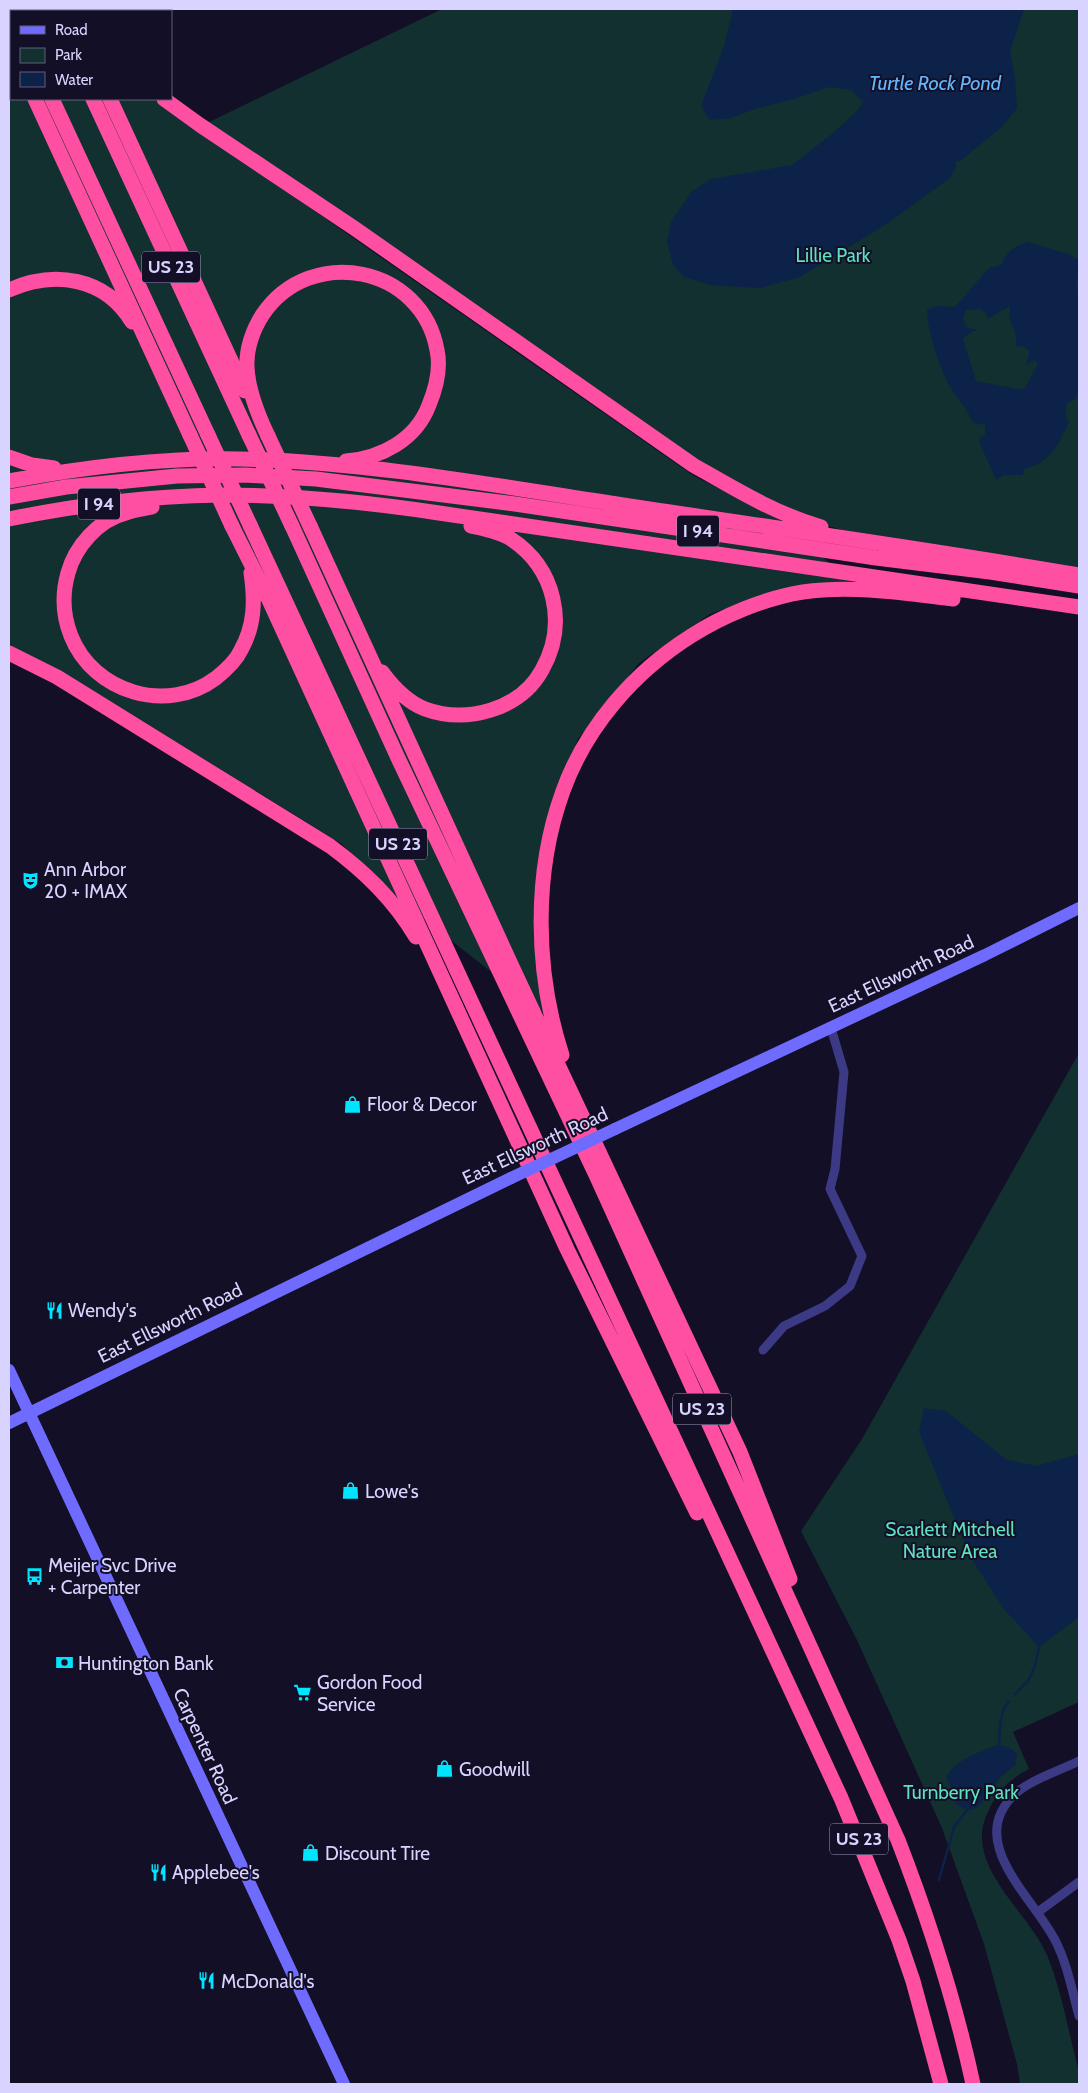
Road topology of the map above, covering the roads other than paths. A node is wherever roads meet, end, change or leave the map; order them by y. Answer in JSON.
{"nodes":[{"id":1,"x":35,"y":100,"type":"edge"},
{"id":2,"x":52,"y":100,"type":"edge"},
{"id":3,"x":93,"y":100,"type":"edge"},
{"id":4,"x":110,"y":100,"type":"edge"},
{"id":5,"x":165,"y":100,"type":"edge"},
{"id":6,"x":9,"y":290,"type":"edge"},
{"id":7,"x":154,"y":357,"type":"junction"},
{"id":8,"x":260,"y":419,"type":"junction"},
{"id":9,"x":9,"y":457,"type":"edge"},
{"id":10,"x":321,"y":463,"type":"junction"},
{"id":11,"x":81,"y":468,"type":"junction"},
{"id":12,"x":9,"y":481,"type":"edge"},
{"id":13,"x":191,"y":496,"type":"junction"},
{"id":14,"x":9,"y":497,"type":"edge"},
{"id":15,"x":439,"y":513,"type":"junction"},
{"id":16,"x":9,"y":519,"type":"edge"},
{"id":17,"x":868,"y":541,"type":"junction"},
{"id":18,"x":245,"y":552,"type":"junction"},
{"id":19,"x":1079,"y":575,"type":"edge"},
{"id":20,"x":1079,"y":586,"type":"edge"},
{"id":21,"x":1043,"y":602,"type":"junction"},
{"id":22,"x":1079,"y":608,"type":"edge"},
{"id":23,"x":365,"y":646,"type":"junction"},
{"id":24,"x":9,"y":653,"type":"edge"},
{"id":25,"x":1079,"y":908,"type":"edge"},
{"id":26,"x":441,"y":977,"type":"junction"},
{"id":27,"x":831,"y":1028,"type":"junction"},
{"id":28,"x":578,"y":1106,"type":"junction"},
{"id":29,"x":763,"y":1350,"type":"dead end"},
{"id":30,"x":9,"y":1370,"type":"edge"},
{"id":31,"x":30,"y":1413,"type":"junction"},
{"id":32,"x":9,"y":1423,"type":"edge"},
{"id":33,"x":751,"y":1604,"type":"junction"},
{"id":34,"x":810,"y":1643,"type":"junction"},
{"id":35,"x":1079,"y":1761,"type":"edge"},
{"id":36,"x":1079,"y":1882,"type":"edge"},
{"id":37,"x":1038,"y":1912,"type":"junction"},
{"id":38,"x":1079,"y":2016,"type":"edge"},
{"id":39,"x":344,"y":2084,"type":"edge"},
{"id":40,"x":941,"y":2084,"type":"edge"},
{"id":41,"x":973,"y":2084,"type":"edge"}],
"edges":[{"from":1,"to":7,"type":"highway"},
{"from":2,"to":33,"type":"highway","number":"US 23","bridge":true},
{"from":3,"to":34,"type":"highway","number":"US 23","bridge":true},
{"from":4,"to":8,"type":"highway"},
{"from":5,"to":17,"type":"highway"},
{"from":6,"to":7,"type":"highway"},
{"from":7,"to":18,"type":"highway","bridge":true},
{"from":8,"to":10,"type":"highway"},
{"from":8,"to":23,"type":"highway","bridge":true},
{"from":9,"to":11,"type":"highway"},
{"from":10,"to":11,"type":"highway"},
{"from":10,"to":17,"type":"highway"},
{"from":11,"to":12,"type":"highway"},
{"from":13,"to":15,"type":"highway","number":"I 94"},
{"from":13,"to":16,"type":"highway","number":"I 94"},
{"from":13,"to":18,"type":"highway"},
{"from":14,"to":20,"type":"highway","number":"I 94"},
{"from":15,"to":21,"type":"highway","number":"I 94"},
{"from":15,"to":23,"type":"highway"},
{"from":17,"to":19,"type":"highway"},
{"from":18,"to":26,"type":"highway"},
{"from":21,"to":22,"type":"highway","number":"I 94"},
{"from":21,"to":28,"type":"highway"},
{"from":23,"to":28,"type":"highway"},
{"from":24,"to":26,"type":"highway"},
{"from":25,"to":27,"type":"main road","name":"East Ellsworth Road"},
{"from":26,"to":33,"type":"highway"},
{"from":27,"to":29,"type":"street"},
{"from":27,"to":31,"type":"main road","name":"East Ellsworth Road","bridge":true},
{"from":28,"to":34,"type":"highway"},
{"from":30,"to":31,"type":"main road","name":"Carpenter Road"},
{"from":31,"to":32,"type":"main road","name":"East Ellsworth Road"},
{"from":31,"to":39,"type":"main road","name":"Carpenter Road"},
{"from":33,"to":40,"type":"highway","number":"US 23"},
{"from":34,"to":41,"type":"highway","number":"US 23"},
{"from":35,"to":37,"type":"street"},
{"from":36,"to":37,"type":"street"},
{"from":37,"to":38,"type":"street"}]}
